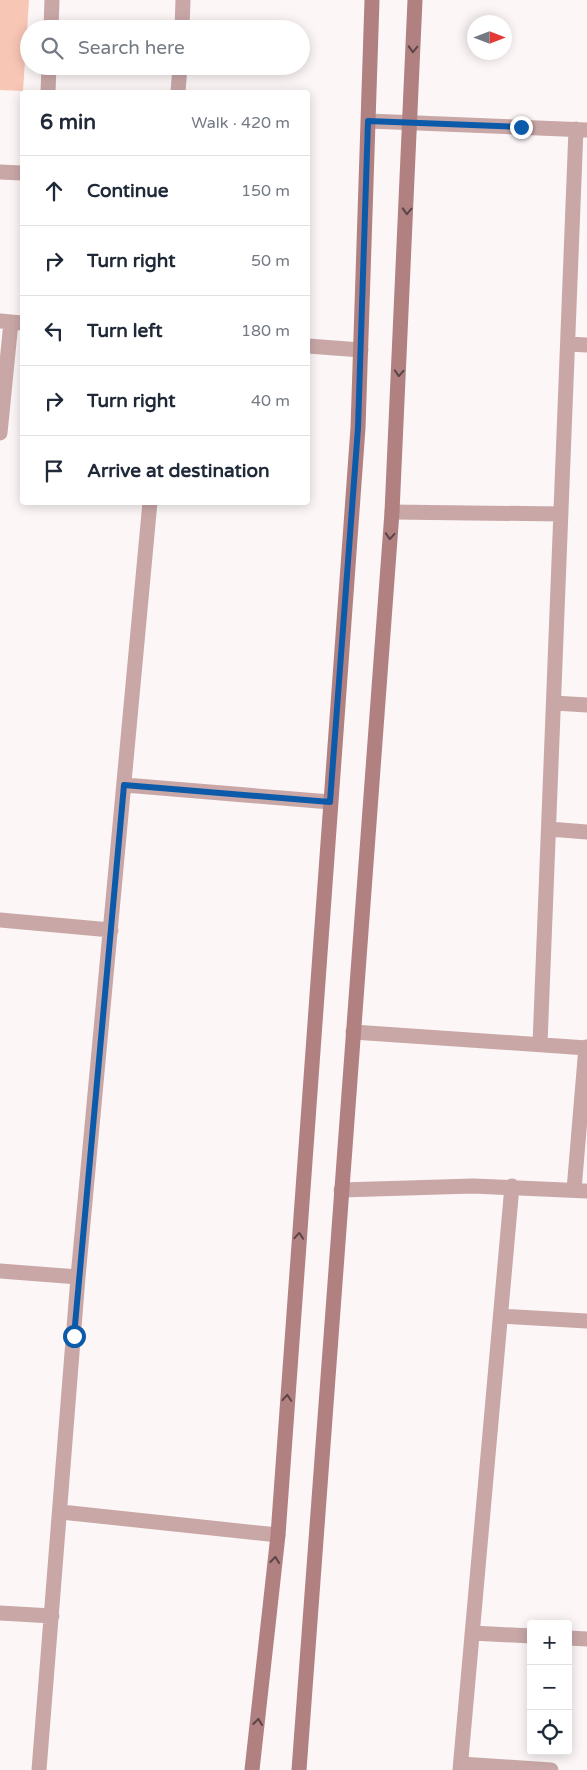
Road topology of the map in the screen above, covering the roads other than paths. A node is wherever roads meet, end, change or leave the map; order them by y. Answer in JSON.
{"nodes":[{"id":1,"x":52,"y":0,"type":"edge"},
{"id":2,"x":183,"y":0,"type":"edge"},
{"id":3,"x":372,"y":0,"type":"edge"},
{"id":4,"x":415,"y":0,"type":"edge"},
{"id":5,"x":51,"y":20,"type":"edge"},
{"id":6,"x":182,"y":20,"type":"edge"},
{"id":7,"x":49,"y":75,"type":"edge"},
{"id":8,"x":179,"y":75,"type":"edge"},
{"id":9,"x":48,"y":90,"type":"edge"},
{"id":10,"x":178,"y":90,"type":"edge"},
{"id":11,"x":368,"y":121,"type":"junction"},
{"id":12,"x":410,"y":123,"type":"junction"},
{"id":13,"x":582,"y":130,"type":"edge"},
{"id":14,"x":0,"y":172,"type":"edge"},
{"id":15,"x":20,"y":173,"type":"edge"},
{"id":16,"x":11,"y":322,"type":"edge"},
{"id":17,"x":568,"y":344,"type":"junction"},
{"id":18,"x":587,"y":345,"type":"edge"},
{"id":19,"x":310,"y":346,"type":"edge"},
{"id":20,"x":361,"y":350,"type":"junction"},
{"id":21,"x":0,"y":432,"type":"edge"},
{"id":22,"x":150,"y":505,"type":"edge"},
{"id":23,"x":392,"y":512,"type":"junction"},
{"id":24,"x":561,"y":514,"type":"junction"},
{"id":25,"x":554,"y":703,"type":"junction"},
{"id":26,"x":587,"y":705,"type":"edge"},
{"id":27,"x":124,"y":785,"type":"junction"},
{"id":28,"x":330,"y":802,"type":"junction"},
{"id":29,"x":549,"y":829,"type":"junction"},
{"id":30,"x":587,"y":832,"type":"edge"},
{"id":31,"x":0,"y":920,"type":"edge"},
{"id":32,"x":111,"y":930,"type":"junction"},
{"id":33,"x":353,"y":1032,"type":"junction"},
{"id":34,"x":540,"y":1044,"type":"junction"},
{"id":35,"x":586,"y":1048,"type":"edge"},
{"id":36,"x":512,"y":1186,"type":"junction"},
{"id":37,"x":341,"y":1190,"type":"junction"},
{"id":38,"x":580,"y":1190,"type":"edge"},
{"id":39,"x":0,"y":1271,"type":"edge"},
{"id":40,"x":78,"y":1277,"type":"junction"},
{"id":41,"x":501,"y":1316,"type":"junction"},
{"id":42,"x":587,"y":1321,"type":"edge"},
{"id":43,"x":61,"y":1512,"type":"junction"},
{"id":44,"x":278,"y":1535,"type":"junction"},
{"id":45,"x":0,"y":1613,"type":"edge"},
{"id":46,"x":52,"y":1616,"type":"junction"},
{"id":47,"x":472,"y":1633,"type":"junction"},
{"id":48,"x":527,"y":1636,"type":"edge"},
{"id":49,"x":572,"y":1638,"type":"edge"},
{"id":50,"x":587,"y":1640,"type":"edge"},
{"id":51,"x":461,"y":1767,"type":"edge"},
{"id":52,"x":39,"y":1770,"type":"edge"},
{"id":53,"x":252,"y":1770,"type":"edge"},
{"id":54,"x":299,"y":1770,"type":"edge"},
{"id":55,"x":551,"y":1770,"type":"edge"}],
"edges":[{"from":1,"to":5,"type":"street"},
{"from":2,"to":6,"type":"street"},
{"from":3,"to":11,"type":"street"},
{"from":4,"to":12,"type":"street","one_way":true},
{"from":7,"to":9,"type":"street"},
{"from":8,"to":10,"type":"street"},
{"from":11,"to":12,"type":"street"},
{"from":11,"to":20,"type":"street"},
{"from":12,"to":13,"type":"street"},
{"from":12,"to":23,"type":"street","one_way":true},
{"from":13,"to":17,"type":"street"},
{"from":14,"to":15,"type":"street"},
{"from":16,"to":21,"type":"street"},
{"from":17,"to":18,"type":"street"},
{"from":17,"to":24,"type":"street"},
{"from":19,"to":20,"type":"street"},
{"from":20,"to":28,"type":"street"},
{"from":22,"to":27,"type":"street"},
{"from":23,"to":24,"type":"street"},
{"from":23,"to":33,"type":"street","one_way":true},
{"from":24,"to":25,"type":"street"},
{"from":25,"to":26,"type":"street"},
{"from":25,"to":29,"type":"street"},
{"from":27,"to":28,"type":"street"},
{"from":27,"to":32,"type":"street"},
{"from":44,"to":28,"type":"street","one_way":true},
{"from":29,"to":30,"type":"street"},
{"from":29,"to":34,"type":"street"},
{"from":31,"to":32,"type":"street"},
{"from":32,"to":40,"type":"street"},
{"from":33,"to":34,"type":"street"},
{"from":33,"to":37,"type":"street"},
{"from":34,"to":35,"type":"street"},
{"from":35,"to":38,"type":"street"},
{"from":36,"to":37,"type":"street"},
{"from":36,"to":38,"type":"street"},
{"from":36,"to":41,"type":"street"},
{"from":37,"to":54,"type":"street"},
{"from":39,"to":40,"type":"street"},
{"from":40,"to":43,"type":"street"},
{"from":41,"to":42,"type":"street"},
{"from":41,"to":47,"type":"street"},
{"from":43,"to":44,"type":"street"},
{"from":43,"to":46,"type":"street"},
{"from":53,"to":44,"type":"street","one_way":true},
{"from":45,"to":46,"type":"street"},
{"from":46,"to":52,"type":"street"},
{"from":47,"to":48,"type":"street"},
{"from":47,"to":51,"type":"street"},
{"from":49,"to":50,"type":"street"},
{"from":51,"to":55,"type":"street"}]}
